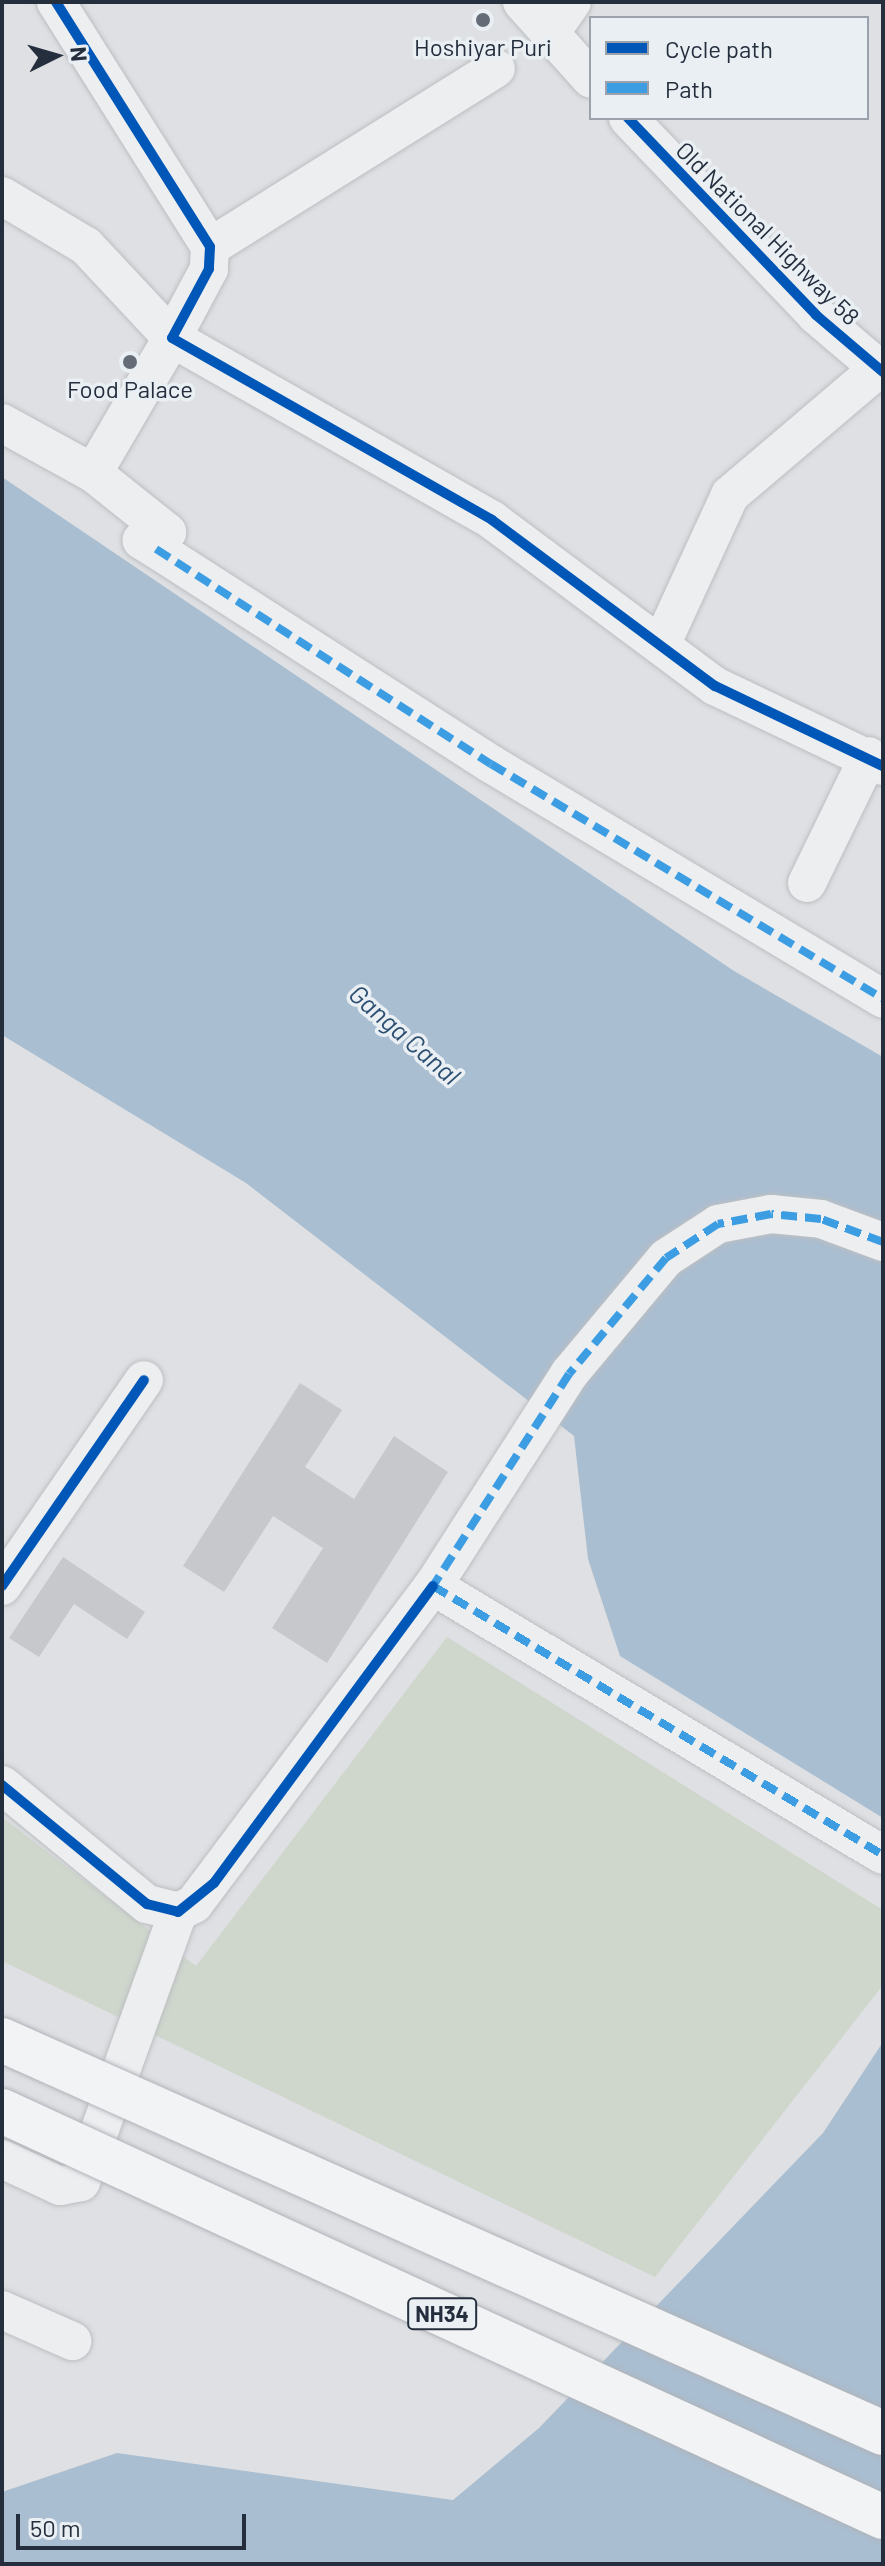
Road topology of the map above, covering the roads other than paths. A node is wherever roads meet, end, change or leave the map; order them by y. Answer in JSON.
{"nodes":[{"id":1,"x":56,"y":2,"type":"edge"},
{"id":2,"x":522,"y":2,"type":"edge"},
{"id":3,"x":572,"y":2,"type":"edge"},
{"id":4,"x":549,"y":35,"type":"junction"},
{"id":5,"x":496,"y":68,"type":"dead end"},
{"id":6,"x":589,"y":77,"type":"edge"},
{"id":7,"x":630,"y":120,"type":"edge"},
{"id":8,"x":2,"y":196,"type":"edge"},
{"id":9,"x":210,"y":247,"type":"junction"},
{"id":10,"x":172,"y":338,"type":"junction"},
{"id":11,"x":881,"y":371,"type":"edge"},
{"id":12,"x":2,"y":423,"type":"edge"},
{"id":13,"x":93,"y":473,"type":"junction"},
{"id":14,"x":661,"y":645,"type":"junction"},
{"id":15,"x":876,"y":761,"type":"edge"},
{"id":16,"x":807,"y":883,"type":"dead end"},
{"id":17,"x":883,"y":999,"type":"edge"},
{"id":18,"x":883,"y":1242,"type":"edge"},
{"id":19,"x":144,"y":1380,"type":"dead end"},
{"id":20,"x":2,"y":1586,"type":"edge"},
{"id":21,"x":433,"y":1586,"type":"junction"},
{"id":22,"x":2,"y":1785,"type":"edge"},
{"id":23,"x":883,"y":1855,"type":"edge"},
{"id":24,"x":178,"y":1912,"type":"junction"},
{"id":25,"x":2,"y":2040,"type":"edge"},
{"id":26,"x":2,"y":2111,"type":"edge"},
{"id":27,"x":2,"y":2159,"type":"edge"},
{"id":28,"x":2,"y":2310,"type":"edge"},
{"id":29,"x":72,"y":2341,"type":"dead end"},
{"id":30,"x":883,"y":2433,"type":"edge"},
{"id":31,"x":883,"y":2517,"type":"edge"}],
"edges":[{"from":1,"to":9,"type":"street"},
{"from":2,"to":4,"type":"street"},
{"from":3,"to":4,"type":"street"},
{"from":4,"to":6,"type":"street"},
{"from":5,"to":9,"type":"street"},
{"from":7,"to":11,"type":"street","name":"Old National Highway 58"},
{"from":8,"to":10,"type":"street"},
{"from":9,"to":10,"type":"street"},
{"from":10,"to":13,"type":"street"},
{"from":10,"to":14,"type":"street"},
{"from":11,"to":14,"type":"street"},
{"from":12,"to":13,"type":"street"},
{"from":13,"to":17,"type":"street"},
{"from":14,"to":15,"type":"street"},
{"from":15,"to":16,"type":"street"},
{"from":18,"to":21,"type":"street"},
{"from":19,"to":20,"type":"street"},
{"from":21,"to":23,"type":"street"},
{"from":21,"to":24,"type":"street"},
{"from":22,"to":24,"type":"street"},
{"from":24,"to":27,"type":"street"},
{"from":25,"to":30,"type":"highway","bridge":true},
{"from":26,"to":31,"type":"highway","number":"NH34","bridge":true},
{"from":28,"to":29,"type":"street"}]}
